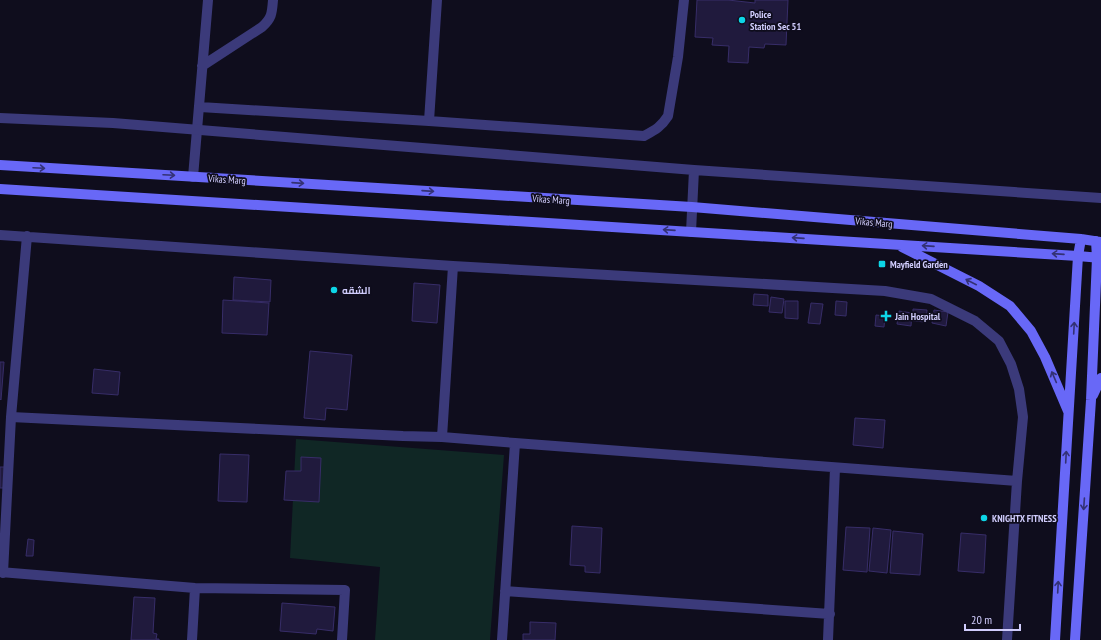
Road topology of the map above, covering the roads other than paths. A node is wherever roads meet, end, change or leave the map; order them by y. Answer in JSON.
{"nodes":[{"id":1,"x":208,"y":0,"type":"edge"},
{"id":2,"x":273,"y":0,"type":"edge"},
{"id":3,"x":437,"y":0,"type":"edge"},
{"id":4,"x":684,"y":0,"type":"edge"},
{"id":5,"x":202,"y":66,"type":"junction"},
{"id":6,"x":200,"y":107,"type":"junction"},
{"id":7,"x":0,"y":118,"type":"edge"},
{"id":8,"x":429,"y":121,"type":"junction"},
{"id":9,"x":198,"y":130,"type":"junction"},
{"id":10,"x":0,"y":166,"type":"edge"},
{"id":11,"x":694,"y":170,"type":"junction"},
{"id":12,"x":193,"y":176,"type":"junction"},
{"id":13,"x":0,"y":189,"type":"edge"},
{"id":14,"x":1101,"y":198,"type":"edge"},
{"id":15,"x":692,"y":207,"type":"junction"},
{"id":16,"x":691,"y":232,"type":"junction"},
{"id":17,"x":0,"y":234,"type":"edge"},
{"id":18,"x":27,"y":236,"type":"junction"},
{"id":19,"x":1081,"y":239,"type":"junction"},
{"id":20,"x":1098,"y":242,"type":"edge"},
{"id":21,"x":898,"y":244,"type":"junction"},
{"id":22,"x":1078,"y":256,"type":"junction"},
{"id":23,"x":1099,"y":258,"type":"edge"},
{"id":24,"x":453,"y":266,"type":"junction"},
{"id":25,"x":1101,"y":378,"type":"edge"},
{"id":26,"x":1091,"y":400,"type":"junction"},
{"id":27,"x":1068,"y":413,"type":"junction"},
{"id":28,"x":11,"y":417,"type":"junction"},
{"id":29,"x":442,"y":436,"type":"junction"},
{"id":30,"x":515,"y":443,"type":"junction"},
{"id":31,"x":835,"y":468,"type":"junction"},
{"id":32,"x":1017,"y":481,"type":"junction"},
{"id":33,"x":1,"y":573,"type":"edge"},
{"id":34,"x":195,"y":588,"type":"junction"},
{"id":35,"x":505,"y":591,"type":"junction"},
{"id":36,"x":830,"y":614,"type":"junction"},
{"id":37,"x":192,"y":640,"type":"edge"},
{"id":38,"x":342,"y":640,"type":"edge"},
{"id":39,"x":502,"y":640,"type":"edge"},
{"id":40,"x":828,"y":640,"type":"edge"},
{"id":41,"x":1007,"y":640,"type":"edge"},
{"id":42,"x":1055,"y":640,"type":"edge"},
{"id":43,"x":1075,"y":640,"type":"edge"}],
"edges":[{"from":1,"to":5,"type":"street"},
{"from":2,"to":5,"type":"street"},
{"from":3,"to":8,"type":"street"},
{"from":4,"to":8,"type":"street"},
{"from":5,"to":6,"type":"street"},
{"from":6,"to":8,"type":"street"},
{"from":6,"to":9,"type":"street"},
{"from":7,"to":9,"type":"street"},
{"from":9,"to":11,"type":"street"},
{"from":9,"to":12,"type":"street"},
{"from":10,"to":12,"type":"main road","name":"Vikas Marg","one_way":true},
{"from":11,"to":14,"type":"street"},
{"from":11,"to":15,"type":"street"},
{"from":12,"to":15,"type":"main road","name":"Vikas Marg","one_way":true},
{"from":16,"to":13,"type":"main road","name":"Vikas Marg","one_way":true},
{"from":15,"to":16,"type":"street"},
{"from":15,"to":19,"type":"main road","name":"Vikas Marg"},
{"from":21,"to":16,"type":"main road","name":"Vikas Marg","one_way":true},
{"from":17,"to":18,"type":"street"},
{"from":18,"to":24,"type":"street"},
{"from":18,"to":28,"type":"street"},
{"from":19,"to":20,"type":"main road","name":"Vikas Marg"},
{"from":19,"to":22,"type":"main road"},
{"from":20,"to":23,"type":"main road"},
{"from":22,"to":21,"type":"main road","name":"Vikas Marg","one_way":true},
{"from":27,"to":21,"type":"main road","one_way":true},
{"from":22,"to":23,"type":"main road","name":"Vikas Marg"},
{"from":27,"to":22,"type":"main road","one_way":true},
{"from":23,"to":26,"type":"main road"},
{"from":24,"to":29,"type":"street"},
{"from":24,"to":32,"type":"street"},
{"from":25,"to":26,"type":"main road"},
{"from":26,"to":43,"type":"main road","one_way":true},
{"from":42,"to":27,"type":"main road","one_way":true},
{"from":28,"to":29,"type":"street"},
{"from":28,"to":33,"type":"street"},
{"from":29,"to":30,"type":"street"},
{"from":30,"to":31,"type":"street"},
{"from":30,"to":35,"type":"street"},
{"from":31,"to":32,"type":"street"},
{"from":31,"to":36,"type":"street"},
{"from":32,"to":41,"type":"street"},
{"from":33,"to":34,"type":"street"},
{"from":34,"to":37,"type":"street"},
{"from":34,"to":38,"type":"street"},
{"from":35,"to":36,"type":"street"},
{"from":35,"to":39,"type":"street"},
{"from":36,"to":40,"type":"street"}]}
